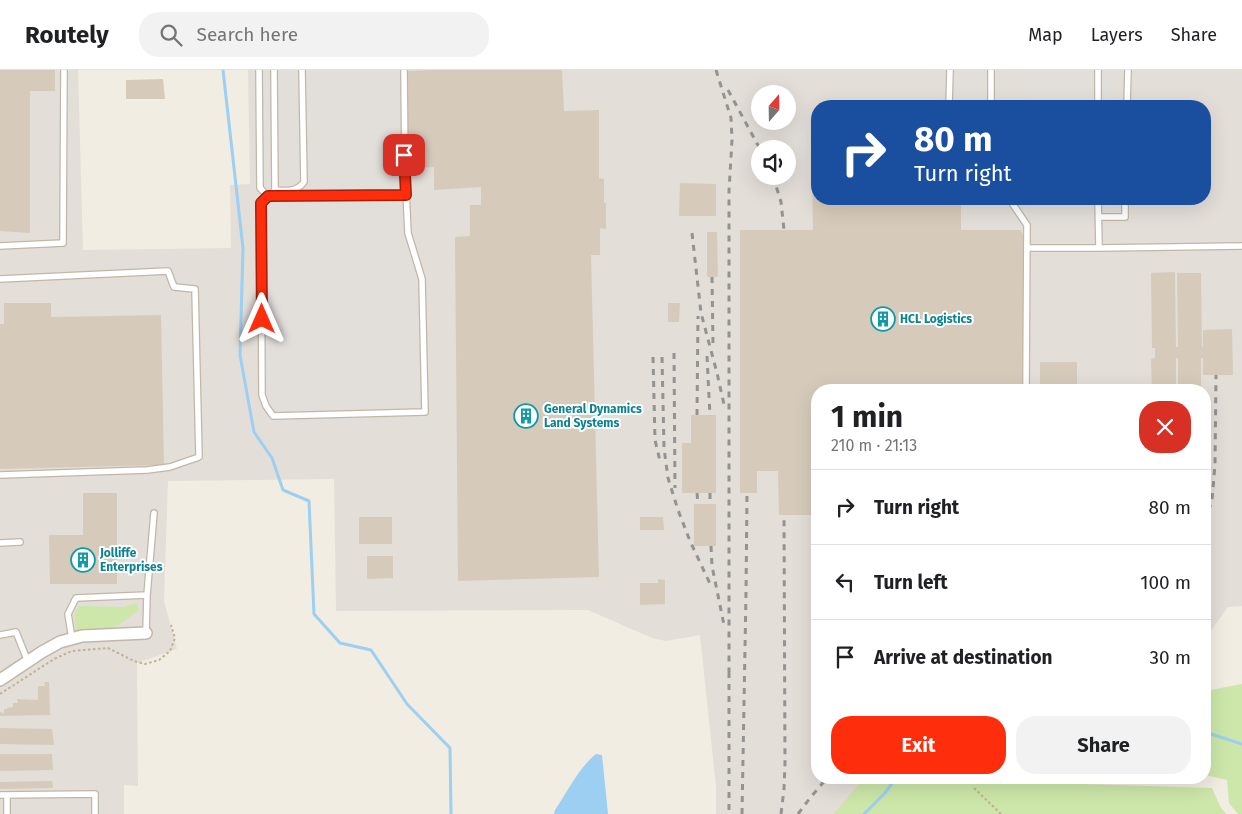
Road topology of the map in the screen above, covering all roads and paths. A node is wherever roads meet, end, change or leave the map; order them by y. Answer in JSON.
{"nodes":[{"id":1,"x":64,"y":70,"type":"edge"},
{"id":2,"x":259,"y":70,"type":"edge"},
{"id":3,"x":274,"y":70,"type":"edge"},
{"id":4,"x":302,"y":70,"type":"edge"},
{"id":5,"x":404,"y":70,"type":"edge"},
{"id":6,"x":950,"y":70,"type":"edge"},
{"id":7,"x":991,"y":70,"type":"edge"},
{"id":8,"x":1098,"y":70,"type":"edge"},
{"id":9,"x":1128,"y":70,"type":"edge"},
{"id":10,"x":949,"y":100,"type":"edge"},
{"id":11,"x":991,"y":100,"type":"edge"},
{"id":12,"x":1098,"y":100,"type":"edge"},
{"id":13,"x":1127,"y":100,"type":"edge"},
{"id":14,"x":275,"y":190,"type":"junction"},
{"id":15,"x":406,"y":195,"type":"junction"},
{"id":16,"x":268,"y":196,"type":"junction"},
{"id":17,"x":1013,"y":205,"type":"edge"},
{"id":18,"x":1098,"y":205,"type":"edge"},
{"id":19,"x":1125,"y":205,"type":"edge"},
{"id":20,"x":1099,"y":217,"type":"junction"},
{"id":21,"x":0,"y":246,"type":"edge"},
{"id":22,"x":1242,"y":246,"type":"edge"},
{"id":23,"x":1027,"y":248,"type":"junction"},
{"id":24,"x":1099,"y":248,"type":"junction"},
{"id":25,"x":0,"y":279,"type":"edge"},
{"id":26,"x":1026,"y":384,"type":"edge"},
{"id":27,"x":0,"y":475,"type":"edge"},
{"id":28,"x":154,"y":513,"type":"dead end"},
{"id":29,"x":20,"y":542,"type":"dead end"},
{"id":30,"x":0,"y":543,"type":"edge"},
{"id":31,"x":147,"y":595,"type":"junction"},
{"id":32,"x":171,"y":625,"type":"dead end"},
{"id":33,"x":146,"y":633,"type":"joint"},
{"id":34,"x":0,"y":635,"type":"edge"},
{"id":35,"x":72,"y":639,"type":"junction"},
{"id":36,"x":28,"y":662,"type":"junction"},
{"id":37,"x":0,"y":680,"type":"edge"},
{"id":38,"x":0,"y":694,"type":"edge"},
{"id":39,"x":974,"y":788,"type":"dead end"},
{"id":40,"x":0,"y":795,"type":"edge"},
{"id":41,"x":7,"y":795,"type":"junction"},
{"id":42,"x":7,"y":814,"type":"edge"},
{"id":43,"x":95,"y":814,"type":"edge"},
{"id":44,"x":1001,"y":814,"type":"edge"}],
"edges":[{"from":1,"to":21,"type":"lane"},
{"from":2,"to":16,"type":"lane"},
{"from":3,"to":14,"type":"lane"},
{"from":4,"to":14,"type":"lane"},
{"from":5,"to":15,"type":"lane"},
{"from":6,"to":10,"type":"lane"},
{"from":7,"to":11,"type":"lane"},
{"from":8,"to":12,"type":"lane"},
{"from":9,"to":13,"type":"lane"},
{"from":14,"to":16,"type":"lane"},
{"from":15,"to":16,"type":"lane"},
{"from":15,"to":16,"type":"lane"},
{"from":17,"to":23,"type":"lane"},
{"from":18,"to":20,"type":"lane"},
{"from":19,"to":20,"type":"lane"},
{"from":20,"to":24,"type":"lane"},
{"from":22,"to":24,"type":"lane"},
{"from":23,"to":24,"type":"lane"},
{"from":23,"to":26,"type":"lane"},
{"from":25,"to":27,"type":"lane"},
{"from":28,"to":31,"type":"lane"},
{"from":29,"to":30,"type":"lane"},
{"from":31,"to":33,"type":"lane"},
{"from":31,"to":35,"type":"lane"},
{"from":32,"to":38,"type":"path"},
{"from":33,"to":35,"type":"street"},
{"from":34,"to":36,"type":"lane"},
{"from":35,"to":36,"type":"street"},
{"from":36,"to":37,"type":"street"},
{"from":39,"to":44,"type":"path"},
{"from":40,"to":41,"type":"lane"},
{"from":41,"to":42,"type":"lane"},
{"from":41,"to":43,"type":"lane"}]}
